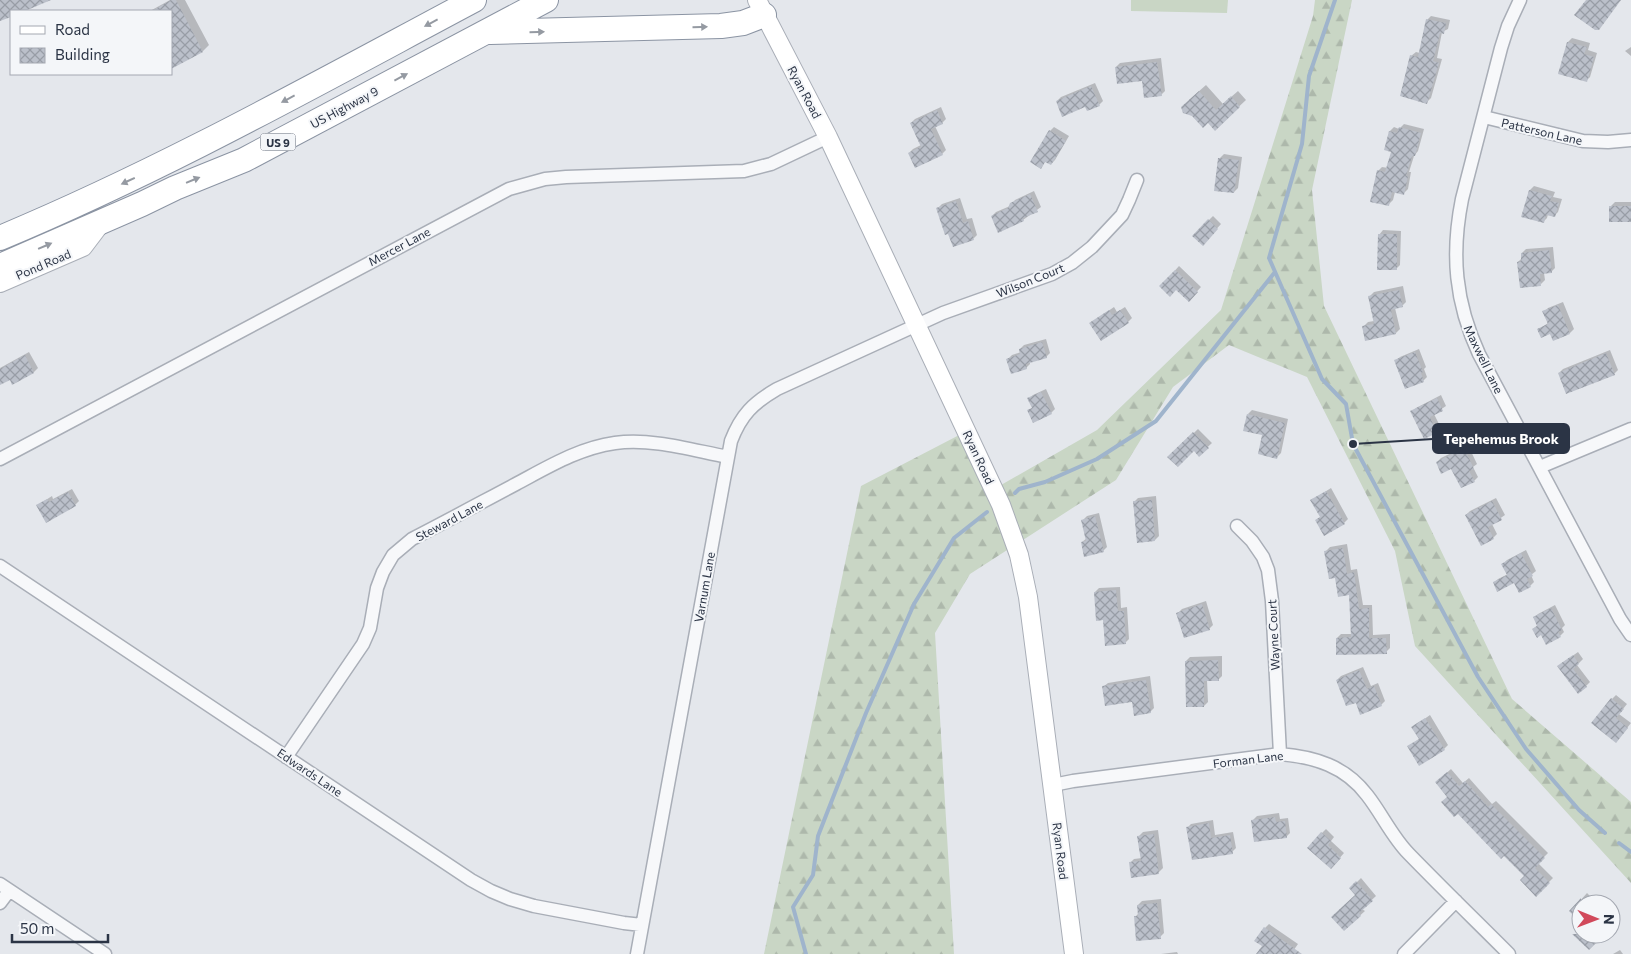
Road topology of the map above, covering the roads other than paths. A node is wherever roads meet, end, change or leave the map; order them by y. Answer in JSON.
{"nodes":[{"id":1,"x":474,"y":0,"type":"edge"},
{"id":2,"x":546,"y":0,"type":"edge"},
{"id":3,"x":1520,"y":0,"type":"edge"},
{"id":4,"x":761,"y":8,"type":"edge"},
{"id":5,"x":488,"y":32,"type":"junction"},
{"id":6,"x":1484,"y":117,"type":"junction"},
{"id":7,"x":828,"y":137,"type":"junction"},
{"id":8,"x":1631,"y":140,"type":"edge"},
{"id":9,"x":1137,"y":180,"type":"dead end"},
{"id":10,"x":103,"y":221,"type":"junction"},
{"id":11,"x":0,"y":238,"type":"edge"},
{"id":12,"x":0,"y":266,"type":"edge"},
{"id":13,"x":0,"y":283,"type":"edge"},
{"id":14,"x":916,"y":325,"type":"junction"},
{"id":15,"x":1631,"y":429,"type":"edge"},
{"id":16,"x":728,"y":458,"type":"junction"},
{"id":17,"x":0,"y":459,"type":"edge"},
{"id":18,"x":1540,"y":467,"type":"junction"},
{"id":19,"x":1237,"y":526,"type":"dead end"},
{"id":20,"x":0,"y":566,"type":"edge"},
{"id":21,"x":1631,"y":635,"type":"edge"},
{"id":22,"x":1280,"y":754,"type":"junction"},
{"id":23,"x":286,"y":757,"type":"junction"},
{"id":24,"x":1053,"y":785,"type":"junction"},
{"id":25,"x":5,"y":888,"type":"edge"},
{"id":26,"x":1456,"y":901,"type":"junction"},
{"id":27,"x":0,"y":903,"type":"edge"},
{"id":28,"x":642,"y":925,"type":"junction"},
{"id":29,"x":105,"y":954,"type":"edge"},
{"id":30,"x":637,"y":954,"type":"edge"},
{"id":31,"x":1074,"y":954,"type":"edge"},
{"id":32,"x":1404,"y":954,"type":"edge"},
{"id":33,"x":1509,"y":954,"type":"edge"}],
"edges":[{"from":1,"to":11,"type":"highway","number":"US 9","one_way":true},
{"from":2,"to":5,"type":"highway","name":"US Highway 9","number":"US 9"},
{"from":3,"to":6,"type":"street","name":"Maxwell Lane"},
{"from":5,"to":4,"type":"highway","one_way":true},
{"from":4,"to":7,"type":"street","name":"Ryan Road"},
{"from":10,"to":5,"type":"highway","name":"US Highway 9","number":"US 9","one_way":true},
{"from":6,"to":8,"type":"street","name":"Patterson Lane"},
{"from":6,"to":18,"type":"street","name":"Maxwell Lane"},
{"from":7,"to":14,"type":"street","name":"Ryan Road"},
{"from":7,"to":17,"type":"street","name":"Mercer Lane"},
{"from":9,"to":14,"type":"street","name":"Wilson Court"},
{"from":12,"to":10,"type":"highway","name":"US Highway 9","number":"US 9","one_way":true},
{"from":10,"to":13,"type":"street","name":"Pond Road"},
{"from":14,"to":16,"type":"street","name":"Varnum Lane"},
{"from":14,"to":24,"type":"street","name":"Ryan Road"},
{"from":15,"to":18,"type":"street"},
{"from":16,"to":23,"type":"street","name":"Steward Lane"},
{"from":16,"to":28,"type":"street","name":"Varnum Lane"},
{"from":18,"to":21,"type":"street","name":"Maxwell Lane"},
{"from":19,"to":22,"type":"street","name":"Wayne Court"},
{"from":20,"to":23,"type":"street","name":"Edwards Lane"},
{"from":22,"to":24,"type":"street","name":"Forman Lane"},
{"from":22,"to":26,"type":"street","name":"Forman Lane"},
{"from":23,"to":28,"type":"street","name":"Edwards Lane"},
{"from":24,"to":31,"type":"street","name":"Ryan Road"},
{"from":25,"to":27,"type":"street"},
{"from":25,"to":29,"type":"street"},
{"from":26,"to":32,"type":"street"},
{"from":26,"to":33,"type":"street","name":"Forman Lane"},
{"from":28,"to":30,"type":"street","name":"Varnum Lane"}]}
